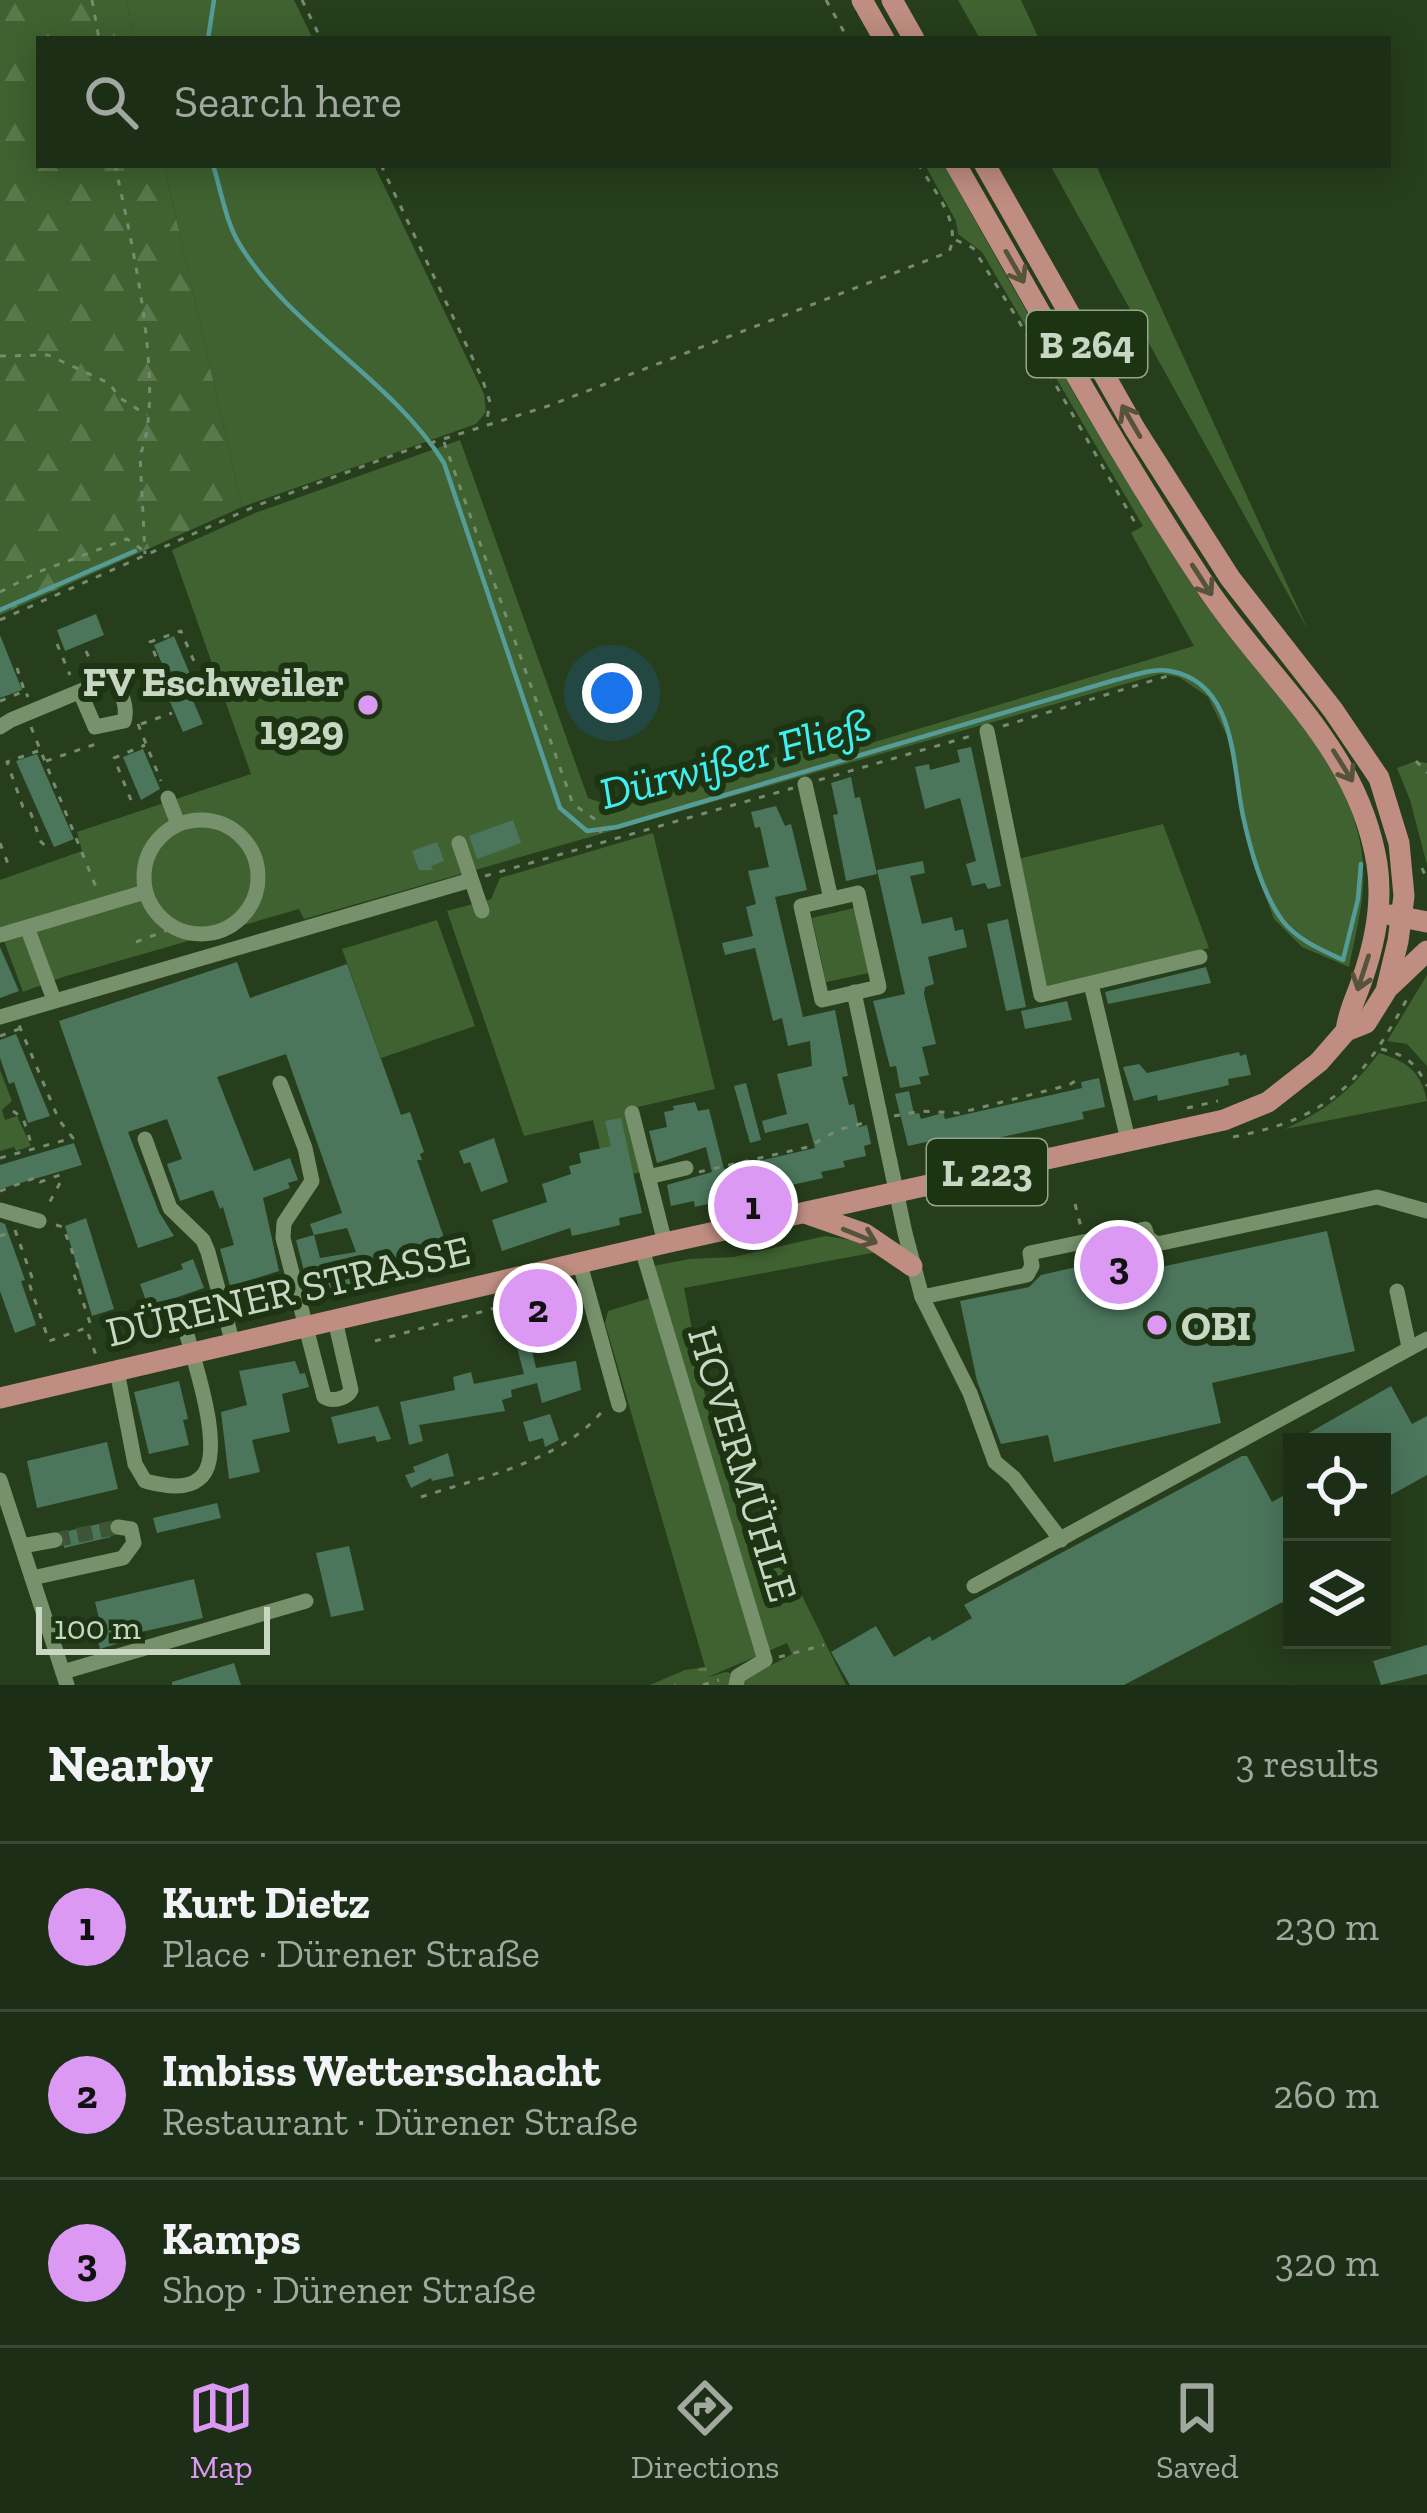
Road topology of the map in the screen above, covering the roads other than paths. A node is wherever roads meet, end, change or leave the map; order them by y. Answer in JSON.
{"nodes":[{"id":1,"x":862,"y":0,"type":"edge"},
{"id":2,"x":892,"y":0,"type":"edge"},
{"id":3,"x":882,"y":36,"type":"edge"},
{"id":4,"x":912,"y":36,"type":"edge"},
{"id":5,"x":958,"y":168,"type":"edge"},
{"id":6,"x":987,"y":168,"type":"edge"},
{"id":7,"x":79,"y":692,"type":"junction"},
{"id":8,"x":0,"y":727,"type":"edge"},
{"id":9,"x":987,"y":731,"type":"dead end"},
{"id":10,"x":806,"y":784,"type":"road end"},
{"id":11,"x":168,"y":798,"type":"road end"},
{"id":12,"x":178,"y":824,"type":"junction"},
{"id":13,"x":459,"y":843,"type":"dead end"},
{"id":14,"x":471,"y":880,"type":"junction"},
{"id":15,"x":145,"y":892,"type":"junction"},
{"id":16,"x":831,"y":899,"type":"junction"},
{"id":17,"x":1427,"y":901,"type":"edge"},
{"id":18,"x":1379,"y":904,"type":"junction"},
{"id":19,"x":1403,"y":906,"type":"junction"},
{"id":20,"x":482,"y":911,"type":"dead end"},
{"id":21,"x":1427,"y":922,"type":"edge"},
{"id":22,"x":27,"y":927,"type":"junction"},
{"id":23,"x":216,"y":933,"type":"junction"},
{"id":24,"x":0,"y":935,"type":"edge"},
{"id":25,"x":223,"y":951,"type":"junction"},
{"id":26,"x":1427,"y":951,"type":"edge"},
{"id":27,"x":1200,"y":957,"type":"dead end"},
{"id":28,"x":1091,"y":983,"type":"junction"},
{"id":29,"x":854,"y":992,"type":"junction"},
{"id":30,"x":1386,"y":992,"type":"junction"},
{"id":31,"x":54,"y":1000,"type":"junction"},
{"id":32,"x":12,"y":1019,"type":"edge"},
{"id":33,"x":1346,"y":1031,"type":"junction"},
{"id":34,"x":280,"y":1083,"type":"dead end"},
{"id":35,"x":632,"y":1113,"type":"dead end"},
{"id":36,"x":145,"y":1139,"type":"dead end"},
{"id":37,"x":1128,"y":1140,"type":"junction"},
{"id":38,"x":686,"y":1168,"type":"dead end"},
{"id":39,"x":648,"y":1177,"type":"junction"},
{"id":40,"x":896,"y":1191,"type":"junction"},
{"id":41,"x":1427,"y":1211,"type":"edge"},
{"id":42,"x":804,"y":1213,"type":"junction"},
{"id":43,"x":9,"y":1218,"type":"edge"},
{"id":44,"x":39,"y":1221,"type":"road end"},
{"id":45,"x":654,"y":1246,"type":"junction"},
{"id":46,"x":912,"y":1266,"type":"junction"},
{"id":47,"x":583,"y":1274,"type":"junction"},
{"id":48,"x":1396,"y":1291,"type":"dead end"},
{"id":49,"x":922,"y":1297,"type":"junction"},
{"id":50,"x":182,"y":1318,"type":"dead end"},
{"id":51,"x":335,"y":1320,"type":"junction"},
{"id":52,"x":306,"y":1327,"type":"junction"},
{"id":53,"x":1427,"y":1339,"type":"edge"},
{"id":54,"x":233,"y":1344,"type":"junction"},
{"id":55,"x":1409,"y":1347,"type":"junction"},
{"id":56,"x":191,"y":1353,"type":"junction"},
{"id":57,"x":109,"y":1372,"type":"junction"},
{"id":58,"x":0,"y":1398,"type":"edge"},
{"id":59,"x":618,"y":1399,"type":"road end"},
{"id":60,"x":0,"y":1480,"type":"edge"},
{"id":61,"x":118,"y":1526,"type":"dead end"},
{"id":62,"x":55,"y":1540,"type":"tunnel mouth"},
{"id":63,"x":1061,"y":1540,"type":"junction"},
{"id":64,"x":22,"y":1546,"type":"junction"},
{"id":65,"x":32,"y":1578,"type":"junction"},
{"id":66,"x":974,"y":1586,"type":"dead end"},
{"id":67,"x":306,"y":1600,"type":"dead end"},
{"id":68,"x":65,"y":1679,"type":"edge"},
{"id":69,"x":736,"y":1685,"type":"edge"}],
"edges":[{"from":1,"to":3,"type":"main road"},
{"from":2,"to":4,"type":"main road"},
{"from":5,"to":18,"type":"main road","number":"B 264","one_way":true},
{"from":19,"to":6,"type":"main road","number":"B 264","one_way":true},
{"from":7,"to":7,"type":"street"},
{"from":7,"to":8,"type":"street"},
{"from":9,"to":28,"type":"street"},
{"from":10,"to":16,"type":"street"},
{"from":11,"to":12,"type":"street"},
{"from":12,"to":15,"type":"street"},
{"from":12,"to":23,"type":"street"},
{"from":13,"to":14,"type":"street"},
{"from":14,"to":20,"type":"street"},
{"from":14,"to":25,"type":"street"},
{"from":15,"to":22,"type":"street"},
{"from":15,"to":23,"type":"street"},
{"from":16,"to":29,"type":"street"},
{"from":16,"to":29,"type":"street"},
{"from":17,"to":19,"type":"main road"},
{"from":18,"to":19,"type":"main road"},
{"from":18,"to":33,"type":"main road","number":"L 223","one_way":true},
{"from":19,"to":21,"type":"main road"},
{"from":19,"to":30,"type":"main road"},
{"from":22,"to":24,"type":"street"},
{"from":22,"to":31,"type":"street"},
{"from":23,"to":25,"type":"street"},
{"from":25,"to":31,"type":"street"},
{"from":26,"to":30,"type":"main road","name":"DÜRENER STRASSE"},
{"from":27,"to":28,"type":"street"},
{"from":28,"to":37,"type":"street"},
{"from":29,"to":40,"type":"street"},
{"from":30,"to":33,"type":"main road","name":"DÜRENER STRASSE","number":"L 223"},
{"from":31,"to":32,"type":"street"},
{"from":33,"to":37,"type":"main road","name":"DÜRENER STRASSE","number":"L 223"},
{"from":34,"to":52,"type":"street"},
{"from":35,"to":39,"type":"street","name":"HOVERMÜHLE"},
{"from":36,"to":54,"type":"street"},
{"from":37,"to":40,"type":"main road","name":"DÜRENER STRASSE","number":"L 223"},
{"from":38,"to":39,"type":"street"},
{"from":39,"to":45,"type":"street","name":"HOVERMÜHLE"},
{"from":40,"to":42,"type":"main road","name":"DÜRENER STRASSE","number":"L 223"},
{"from":40,"to":46,"type":"street"},
{"from":41,"to":49,"type":"street"},
{"from":42,"to":45,"type":"main road","name":"DÜRENER STRASSE","number":"L 223"},
{"from":42,"to":46,"type":"main road","one_way":true},
{"from":43,"to":44,"type":"street"},
{"from":45,"to":47,"type":"main road","name":"DÜRENER STRASSE","number":"L 223"},
{"from":45,"to":69,"type":"street","name":"HOVERMÜHLE"},
{"from":46,"to":49,"type":"street"},
{"from":47,"to":51,"type":"main road","name":"DÜRENER STRASSE","number":"L 223"},
{"from":47,"to":59,"type":"street"},
{"from":48,"to":55,"type":"street"},
{"from":49,"to":63,"type":"street"},
{"from":50,"to":56,"type":"street"},
{"from":51,"to":52,"type":"main road","name":"DÜRENER STRASSE","number":"L 223"},
{"from":51,"to":52,"type":"street"},
{"from":52,"to":54,"type":"main road","name":"DÜRENER STRASSE","number":"L 223"},
{"from":53,"to":55,"type":"street"},
{"from":54,"to":56,"type":"main road","name":"DÜRENER STRASSE","number":"L 223"},
{"from":55,"to":63,"type":"street"},
{"from":56,"to":57,"type":"main road","name":"DÜRENER STRASSE","number":"L 223"},
{"from":56,"to":57,"type":"street"},
{"from":57,"to":58,"type":"main road","name":"DÜRENER STRASSE","number":"L 223"},
{"from":60,"to":64,"type":"street"},
{"from":61,"to":65,"type":"street"},
{"from":62,"to":64,"type":"street"},
{"from":63,"to":66,"type":"street"},
{"from":64,"to":65,"type":"street"},
{"from":65,"to":68,"type":"street"},
{"from":67,"to":68,"type":"street"}]}
